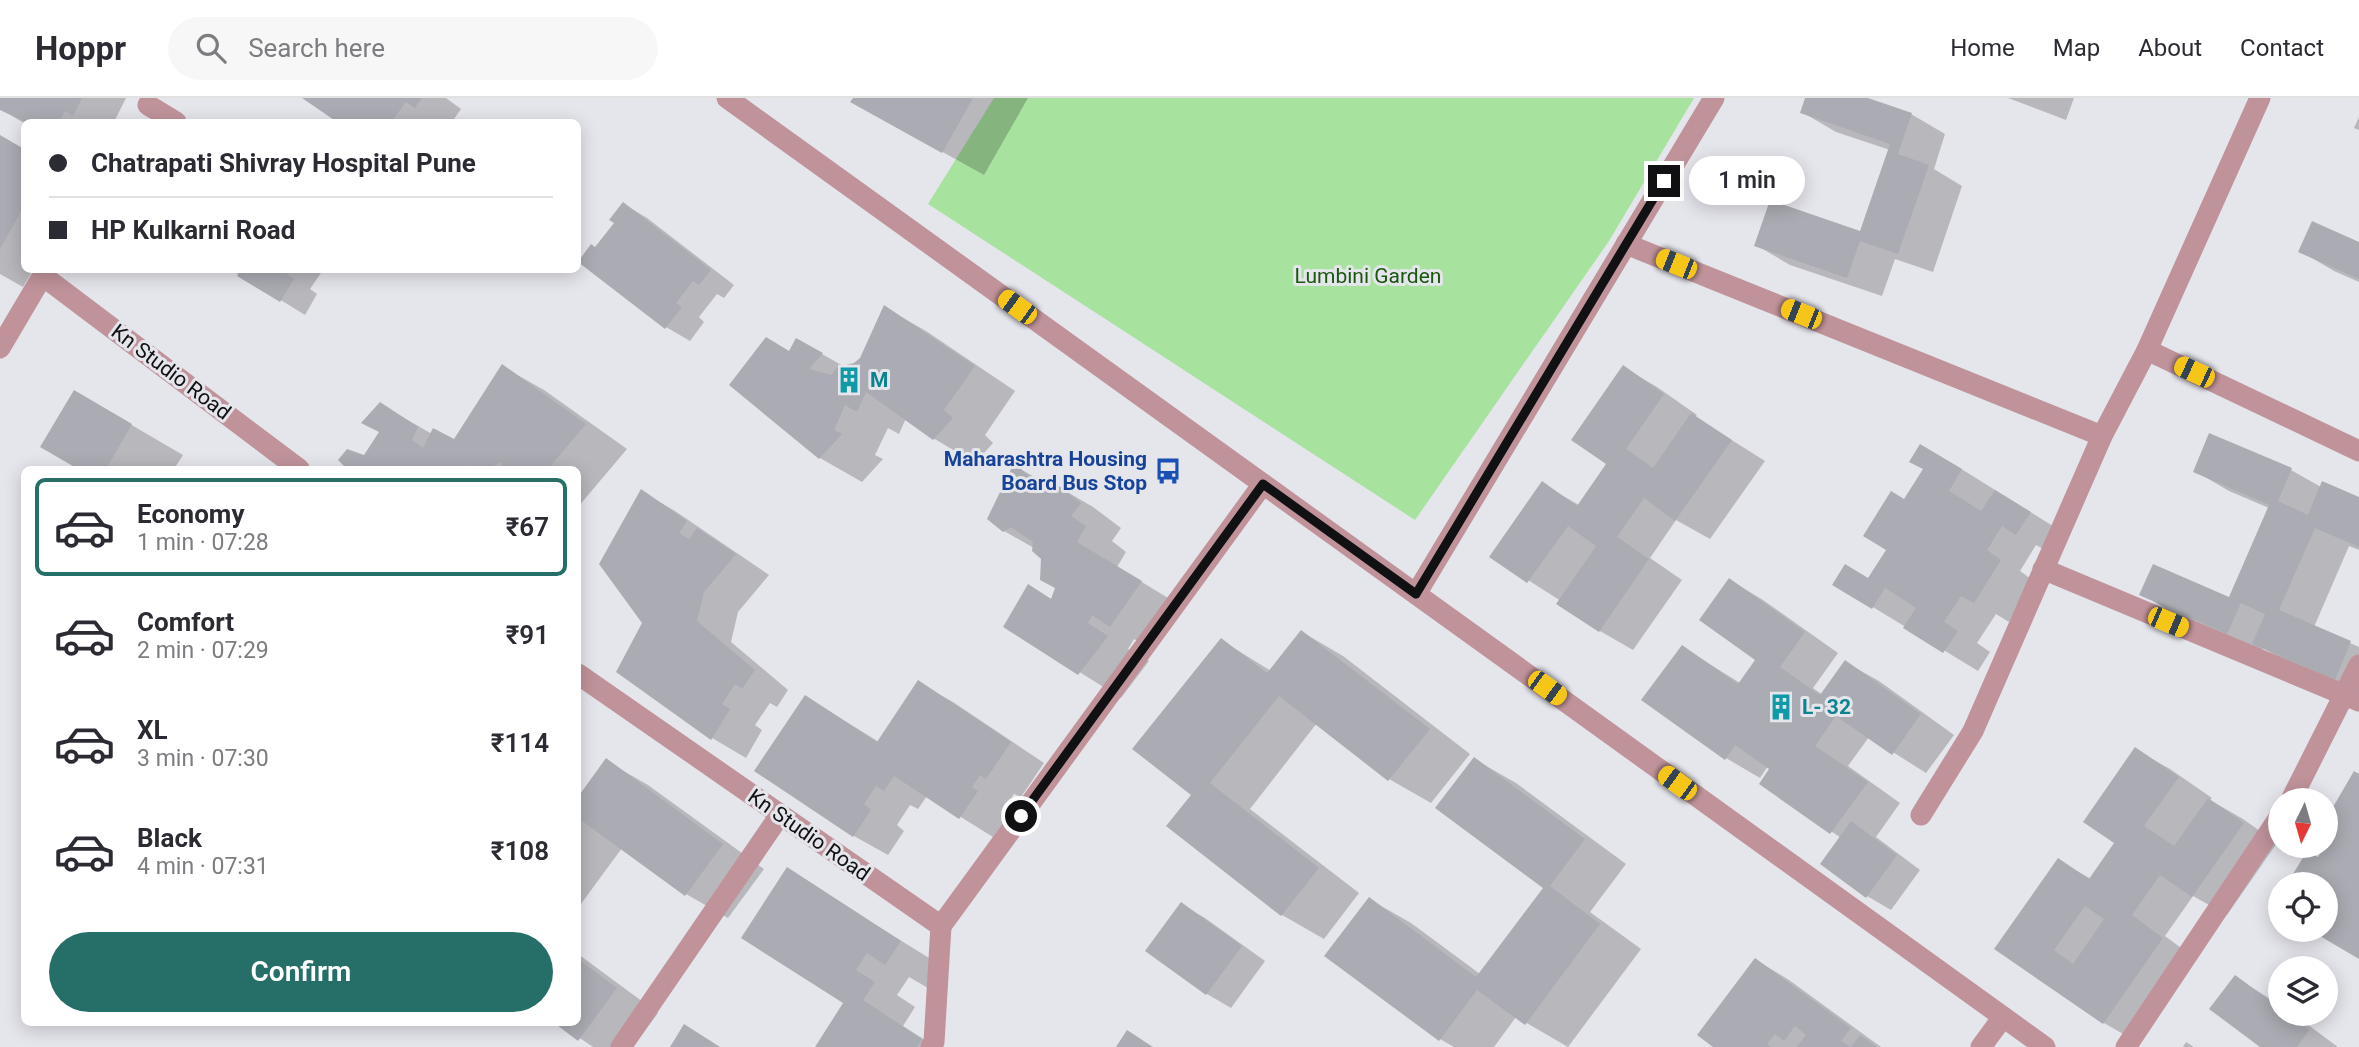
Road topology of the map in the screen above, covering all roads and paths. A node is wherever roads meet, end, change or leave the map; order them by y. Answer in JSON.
{"nodes":[{"id":1,"x":727,"y":98,"type":"edge"},
{"id":2,"x":1714,"y":98,"type":"edge"},
{"id":3,"x":2260,"y":98,"type":"edge"},
{"id":4,"x":146,"y":108,"type":"edge"},
{"id":5,"x":170,"y":119,"type":"edge"},
{"id":6,"x":1626,"y":244,"type":"junction"},
{"id":7,"x":45,"y":273,"type":"edge"},
{"id":8,"x":0,"y":348,"type":"edge"},
{"id":9,"x":2147,"y":350,"type":"junction"},
{"id":10,"x":2102,"y":436,"type":"junction"},
{"id":11,"x":2359,"y":451,"type":"edge"},
{"id":12,"x":295,"y":466,"type":"edge"},
{"id":13,"x":1263,"y":484,"type":"junction"},
{"id":14,"x":2043,"y":569,"type":"junction"},
{"id":15,"x":1416,"y":594,"type":"junction"},
{"id":16,"x":2359,"y":665,"type":"edge"},
{"id":17,"x":581,"y":676,"type":"edge"},
{"id":18,"x":2351,"y":698,"type":"edge"},
{"id":19,"x":2298,"y":788,"type":"edge"},
{"id":20,"x":780,"y":815,"type":"junction"},
{"id":21,"x":1921,"y":815,"type":"dead end"},
{"id":22,"x":2268,"y":834,"type":"edge"},
{"id":23,"x":941,"y":926,"type":"junction"},
{"id":24,"x":2003,"y":1017,"type":"junction"},
{"id":25,"x":621,"y":1047,"type":"edge"},
{"id":26,"x":931,"y":1047,"type":"edge"},
{"id":27,"x":1981,"y":1047,"type":"edge"},
{"id":28,"x":2045,"y":1047,"type":"edge"},
{"id":29,"x":2126,"y":1047,"type":"edge"}],
"edges":[{"from":1,"to":13,"type":"street"},
{"from":2,"to":6,"type":"street"},
{"from":3,"to":9,"type":"street"},
{"from":4,"to":5,"type":"street"},
{"from":6,"to":10,"type":"street"},
{"from":6,"to":15,"type":"street"},
{"from":7,"to":8,"type":"street"},
{"from":7,"to":12,"type":"street","name":"Kn Studio Road"},
{"from":9,"to":10,"type":"street"},
{"from":9,"to":11,"type":"street"},
{"from":10,"to":14,"type":"street"},
{"from":13,"to":15,"type":"street"},
{"from":13,"to":23,"type":"street"},
{"from":14,"to":18,"type":"street"},
{"from":14,"to":21,"type":"street"},
{"from":15,"to":24,"type":"street"},
{"from":16,"to":18,"type":"street"},
{"from":17,"to":20,"type":"street","name":"Kn Studio Road"},
{"from":18,"to":19,"type":"street"},
{"from":20,"to":23,"type":"street","name":"Kn Studio Road"},
{"from":20,"to":25,"type":"street"},
{"from":22,"to":29,"type":"street"},
{"from":23,"to":26,"type":"street"},
{"from":24,"to":27,"type":"street"},
{"from":24,"to":28,"type":"street"}]}
